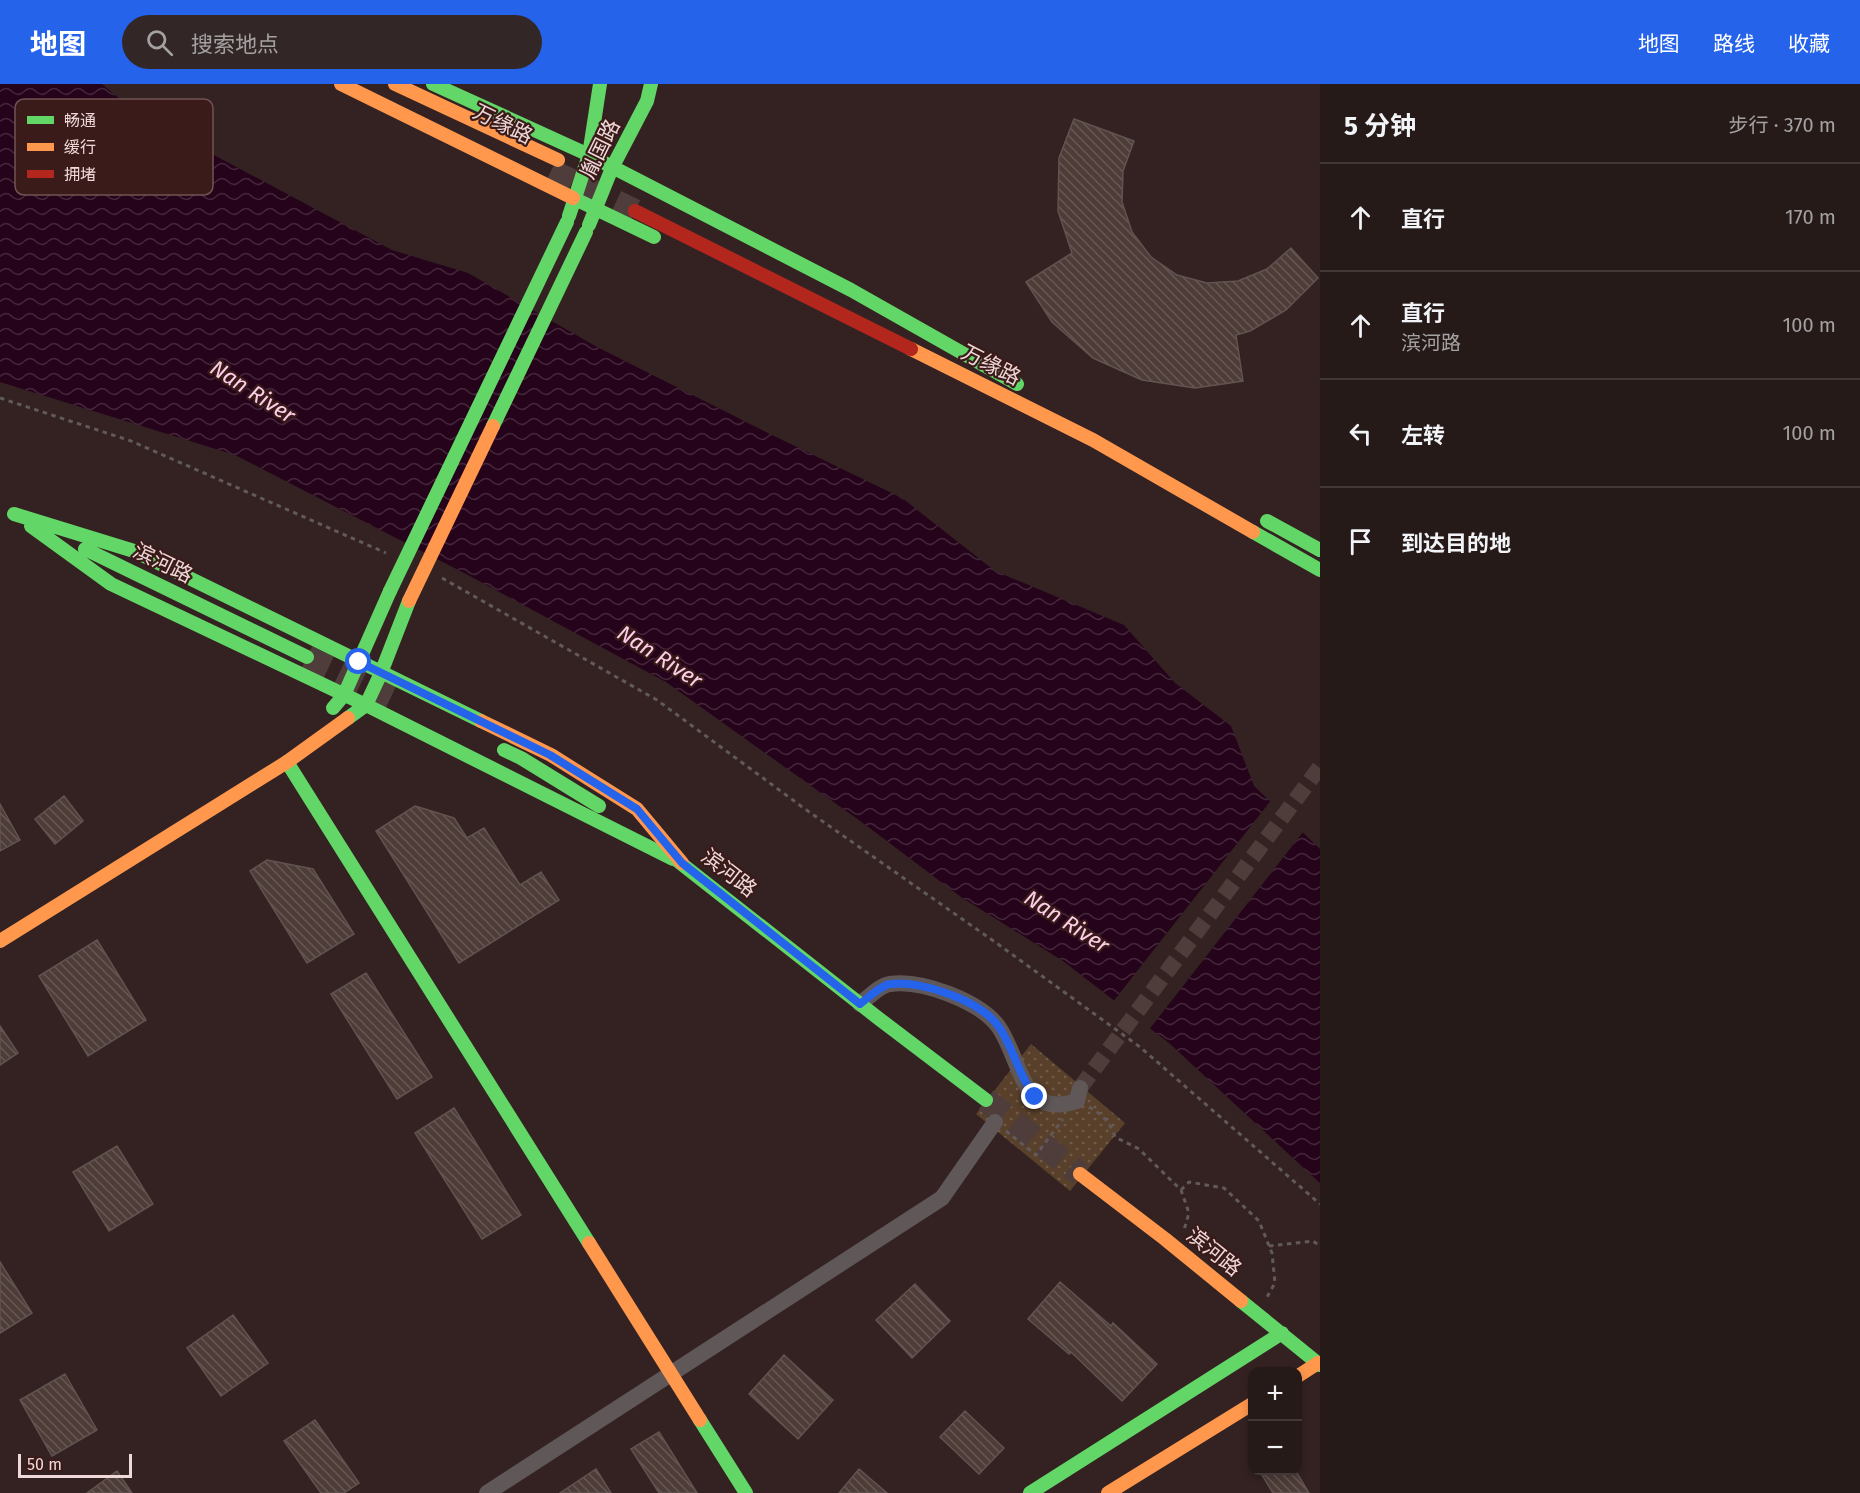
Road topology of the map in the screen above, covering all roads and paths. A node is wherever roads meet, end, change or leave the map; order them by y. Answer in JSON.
{"nodes":[{"id":1,"x":340,"y":84,"type":"edge"},
{"id":2,"x":433,"y":84,"type":"edge"},
{"id":3,"x":600,"y":84,"type":"edge"},
{"id":4,"x":651,"y":84,"type":"edge"},
{"id":5,"x":389,"y":87,"type":"edge"},
{"id":6,"x":589,"y":155,"type":"junction"},
{"id":7,"x":555,"y":166,"type":"tunnel mouth"},
{"id":8,"x":612,"y":168,"type":"junction"},
{"id":9,"x":574,"y":200,"type":"junction"},
{"id":10,"x":595,"y":209,"type":"junction"},
{"id":11,"x":668,"y":244,"type":"dead end"},
{"id":12,"x":834,"y":326,"type":"dead end"},
{"id":13,"x":0,"y":398,"type":"edge"},
{"id":14,"x":1035,"y":410,"type":"junction"},
{"id":15,"x":1080,"y":418,"type":"dead end"},
{"id":16,"x":1153,"y":459,"type":"dead end"},
{"id":17,"x":0,"y":507,"type":"edge"},
{"id":18,"x":14,"y":514,"type":"junction"},
{"id":19,"x":1257,"y":516,"type":"dead end"},
{"id":20,"x":1320,"y":550,"type":"edge"},
{"id":21,"x":387,"y":554,"type":"dead end"},
{"id":22,"x":1320,"y":570,"type":"edge"},
{"id":23,"x":440,"y":577,"type":"dead end"},
{"id":24,"x":307,"y":657,"type":"tunnel mouth"},
{"id":25,"x":359,"y":662,"type":"junction"},
{"id":26,"x":381,"y":674,"type":"junction"},
{"id":27,"x":344,"y":695,"type":"junction"},
{"id":28,"x":366,"y":705,"type":"junction"},
{"id":29,"x":489,"y":743,"type":"dead end"},
{"id":30,"x":287,"y":762,"type":"junction"},
{"id":31,"x":682,"y":863,"type":"junction"},
{"id":32,"x":0,"y":941,"type":"edge"},
{"id":33,"x":860,"y":1004,"type":"junction"},
{"id":34,"x":1079,"y":1094,"type":"junction"},
{"id":35,"x":986,"y":1100,"type":"tunnel mouth"},
{"id":36,"x":995,"y":1122,"type":"joint"},
{"id":37,"x":1080,"y":1174,"type":"tunnel mouth"},
{"id":38,"x":1181,"y":1190,"type":"junction"},
{"id":39,"x":1320,"y":1204,"type":"edge"},
{"id":40,"x":1269,"y":1246,"type":"junction"},
{"id":41,"x":1320,"y":1246,"type":"edge"},
{"id":42,"x":1179,"y":1250,"type":"junction"},
{"id":43,"x":1257,"y":1314,"type":"junction"},
{"id":44,"x":1282,"y":1334,"type":"junction"},
{"id":45,"x":1319,"y":1364,"type":"edge"},
{"id":46,"x":671,"y":1374,"type":"junction"},
{"id":47,"x":1302,"y":1374,"type":"edge"},
{"id":48,"x":1248,"y":1406,"type":"edge"},
{"id":49,"x":487,"y":1493,"type":"edge"},
{"id":50,"x":746,"y":1493,"type":"edge"},
{"id":51,"x":1030,"y":1493,"type":"edge"},
{"id":52,"x":1108,"y":1493,"type":"edge"}],
"edges":[{"from":1,"to":9,"type":"main road"},
{"from":2,"to":6,"type":"main road"},
{"from":3,"to":6,"type":"main road","name":"胤国路"},
{"from":4,"to":8,"type":"main road","name":"胤国路"},
{"from":5,"to":7,"type":"main road","name":"万缘路"},
{"from":6,"to":8,"type":"main road"},
{"from":6,"to":9,"type":"main road","name":"胤国路"},
{"from":8,"to":10,"type":"main road","name":"胤国路"},
{"from":8,"to":14,"type":"main road","name":"万缘路"},
{"from":9,"to":10,"type":"main road"},
{"from":9,"to":25,"type":"main road","name":"胤国路","bridge":true},
{"from":10,"to":11,"type":"main road"},
{"from":10,"to":26,"type":"main road","name":"胤国路","bridge":true},
{"from":12,"to":14,"type":"main road"},
{"from":13,"to":21,"type":"path"},
{"from":14,"to":22,"type":"main road","name":"万缘路"},
{"from":15,"to":16,"type":"main road"},
{"from":17,"to":18,"type":"main road","name":"滨河路"},
{"from":18,"to":24,"type":"main road","name":"滨河路"},
{"from":18,"to":25,"type":"main road"},
{"from":18,"to":27,"type":"main road"},
{"from":19,"to":20,"type":"main road"},
{"from":23,"to":39,"type":"path"},
{"from":25,"to":26,"type":"main road"},
{"from":25,"to":27,"type":"main road","name":"胤国路"},
{"from":26,"to":28,"type":"main road","name":"胤国路"},
{"from":26,"to":31,"type":"main road"},
{"from":27,"to":28,"type":"main road"},
{"from":27,"to":30,"type":"main road","name":"胤国路"},
{"from":28,"to":30,"type":"main road"},
{"from":28,"to":31,"type":"main road"},
{"from":29,"to":31,"type":"main road","name":"滨河路"},
{"from":30,"to":32,"type":"main road"},
{"from":30,"to":46,"type":"main road"},
{"from":31,"to":33,"type":"main road","name":"滨河路"},
{"from":33,"to":34,"type":"street"},
{"from":33,"to":35,"type":"main road","name":"滨河路"},
{"from":34,"to":36,"type":"path"},
{"from":34,"to":38,"type":"path"},
{"from":36,"to":46,"type":"street"},
{"from":37,"to":42,"type":"main road","name":"滨河路"},
{"from":38,"to":40,"type":"path"},
{"from":38,"to":42,"type":"path"},
{"from":40,"to":41,"type":"path"},
{"from":40,"to":43,"type":"path"},
{"from":42,"to":43,"type":"main road","name":"滨河路"},
{"from":43,"to":44,"type":"main road","name":"滨河路"},
{"from":44,"to":45,"type":"main road","name":"滨河路"},
{"from":44,"to":51,"type":"main road"},
{"from":45,"to":47,"type":"main road"},
{"from":46,"to":49,"type":"street"},
{"from":46,"to":50,"type":"main road"},
{"from":48,"to":52,"type":"main road"}]}
